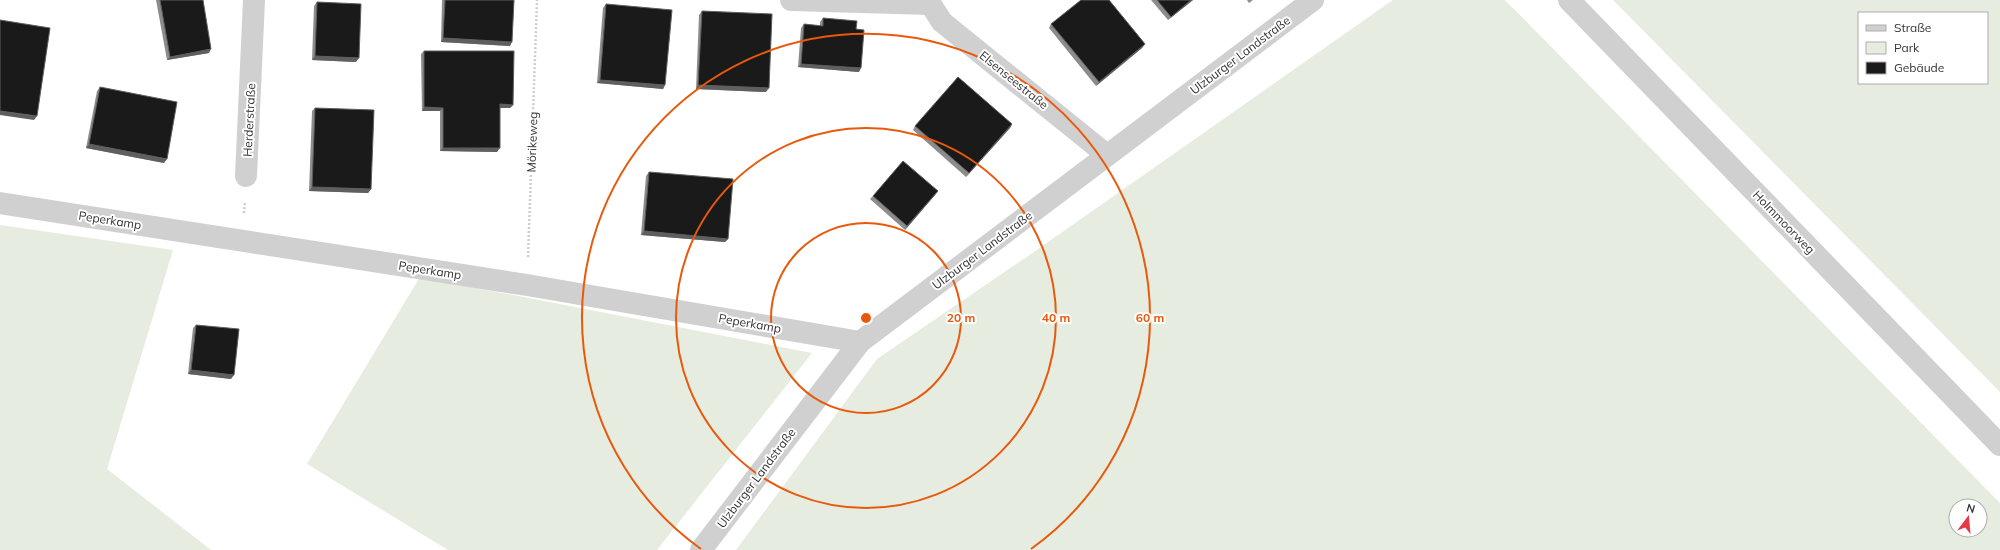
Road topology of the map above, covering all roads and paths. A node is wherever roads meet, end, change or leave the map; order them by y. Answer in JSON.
{"nodes":[{"id":1,"x":254,"y":0,"type":"edge"},
{"id":2,"x":537,"y":0,"type":"edge"},
{"id":3,"x":792,"y":0,"type":"edge"},
{"id":4,"x":1313,"y":0,"type":"edge"},
{"id":5,"x":1569,"y":0,"type":"edge"},
{"id":6,"x":929,"y":2,"type":"edge"},
{"id":7,"x":1107,"y":155,"type":"junction"},
{"id":8,"x":246,"y":176,"type":"joint"},
{"id":9,"x":0,"y":203,"type":"edge"},
{"id":10,"x":243,"y":240,"type":"junction"},
{"id":11,"x":527,"y":285,"type":"junction"},
{"id":12,"x":860,"y":342,"type":"junction"},
{"id":13,"x":2000,"y":445,"type":"edge"},
{"id":14,"x":701,"y":550,"type":"edge"}],
"edges":[{"from":1,"to":8,"type":"street","name":"Herderstraße"},
{"from":2,"to":11,"type":"path","name":"Mörikeweg"},
{"from":3,"to":6,"type":"street"},
{"from":4,"to":7,"type":"street","name":"Ulzburger Landstraße"},
{"from":5,"to":13,"type":"street","name":"Holmmoorweg"},
{"from":6,"to":7,"type":"street","name":"Elsenseestraße"},
{"from":7,"to":12,"type":"street","name":"Ulzburger Landstraße"},
{"from":8,"to":10,"type":"path"},
{"from":9,"to":10,"type":"street","name":"Peperkamp"},
{"from":10,"to":11,"type":"street","name":"Peperkamp"},
{"from":11,"to":12,"type":"street","name":"Peperkamp"},
{"from":12,"to":14,"type":"street","name":"Ulzburger Landstraße"}]}
